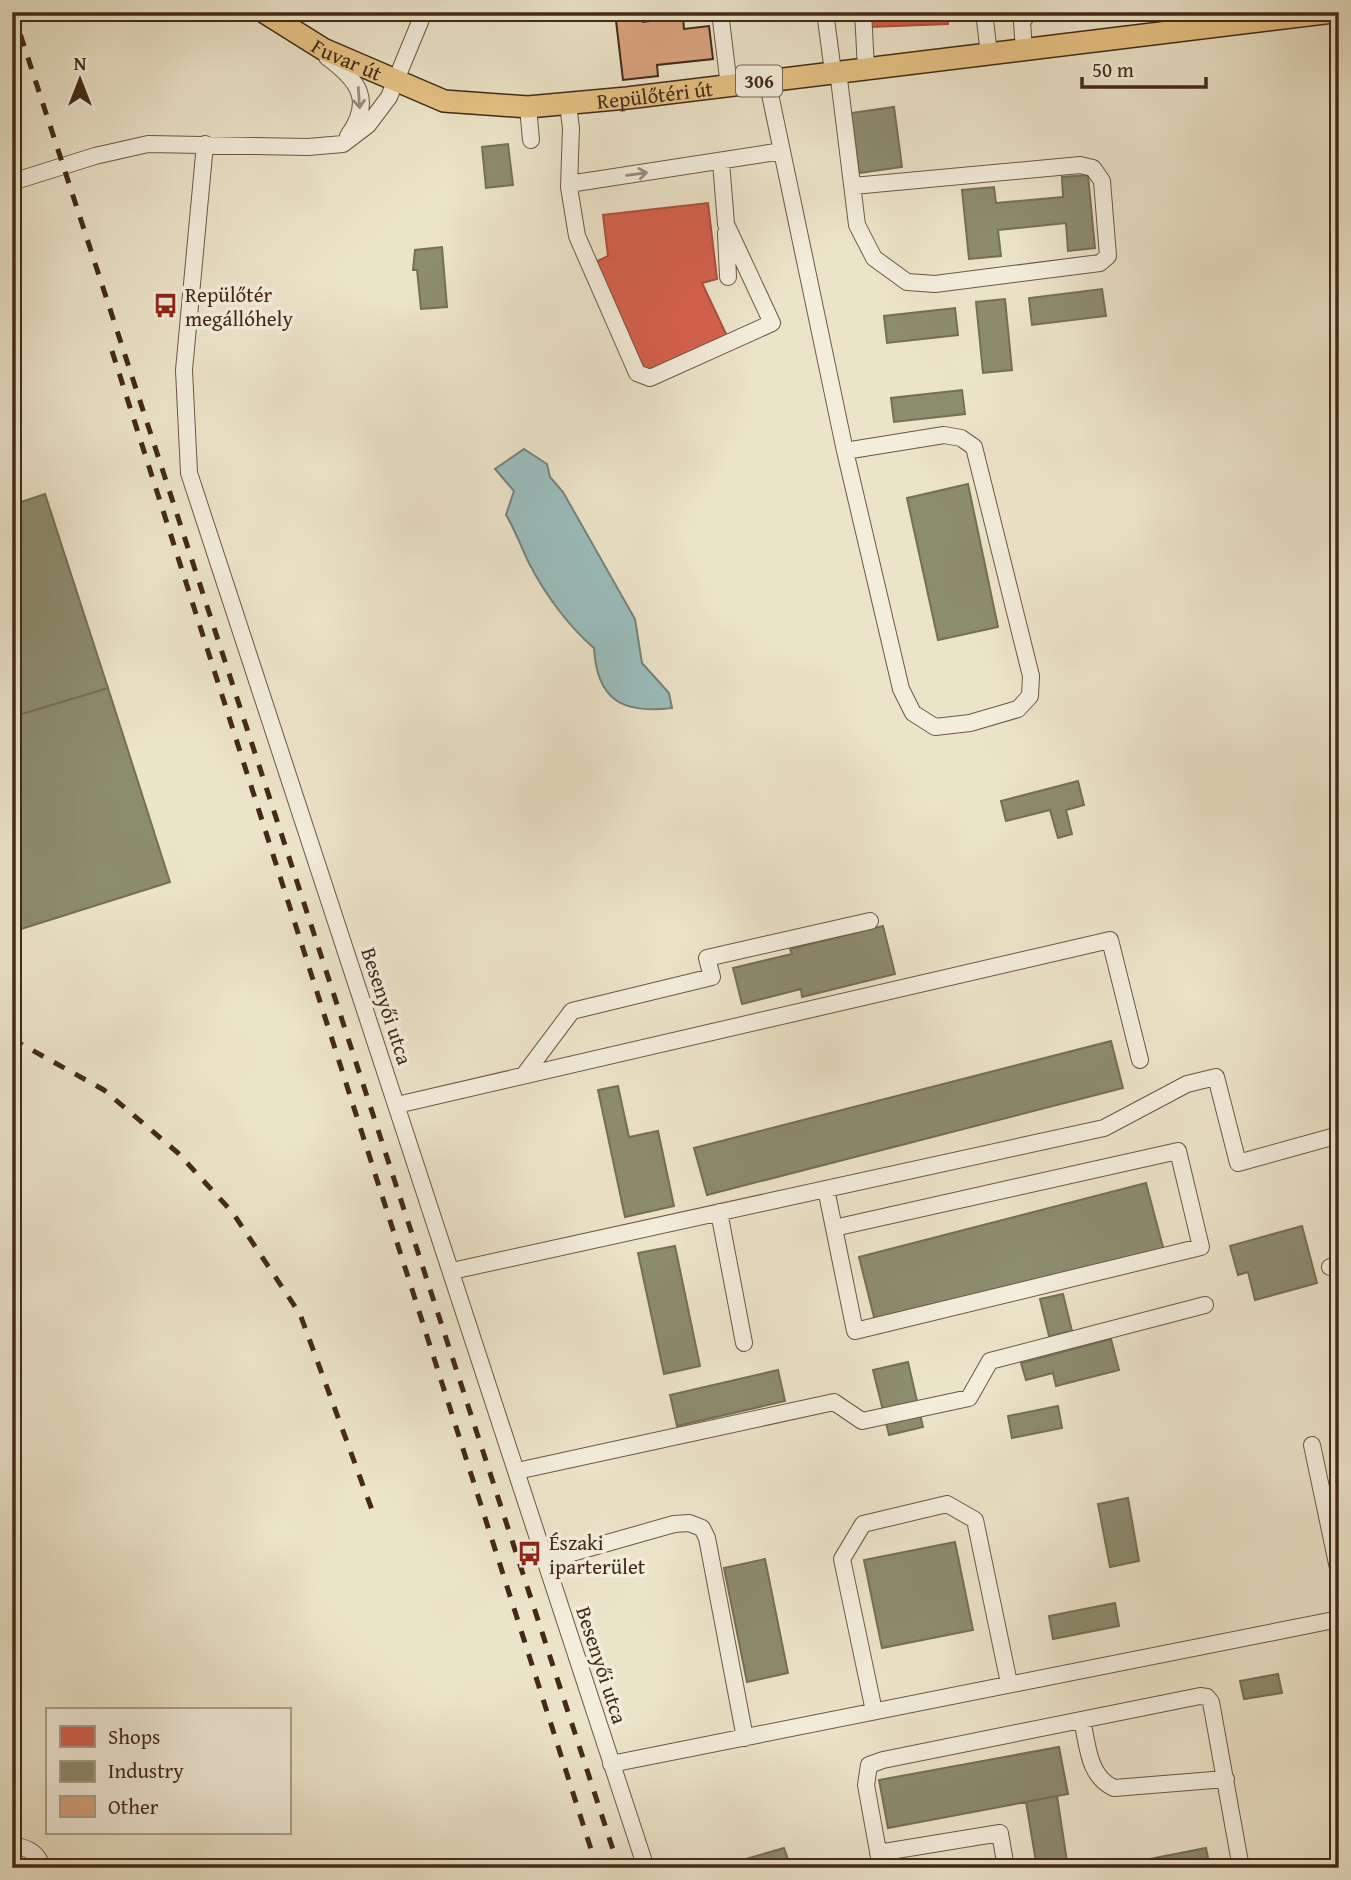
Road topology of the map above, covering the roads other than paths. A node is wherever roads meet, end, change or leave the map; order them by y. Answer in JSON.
{"nodes":[{"id":1,"x":264,"y":12,"type":"edge"},
{"id":2,"x":424,"y":12,"type":"edge"},
{"id":3,"x":720,"y":12,"type":"edge"},
{"id":4,"x":825,"y":12,"type":"edge"},
{"id":5,"x":863,"y":12,"type":"edge"},
{"id":6,"x":984,"y":12,"type":"edge"},
{"id":7,"x":1333,"y":12,"type":"edge"},
{"id":8,"x":1024,"y":15,"type":"edge"},
{"id":9,"x":298,"y":34,"type":"junction"},
{"id":10,"x":1024,"y":50,"type":"junction"},
{"id":11,"x":989,"y":54,"type":"junction"},
{"id":12,"x":866,"y":68,"type":"junction"},
{"id":13,"x":835,"y":71,"type":"junction"},
{"id":14,"x":767,"y":80,"type":"junction"},
{"id":15,"x":396,"y":81,"type":"junction"},
{"id":16,"x":729,"y":86,"type":"junction"},
{"id":17,"x":568,"y":105,"type":"junction"},
{"id":18,"x":528,"y":107,"type":"junction"},
{"id":19,"x":531,"y":140,"type":"dead end"},
{"id":20,"x":205,"y":144,"type":"junction"},
{"id":21,"x":343,"y":144,"type":"junction"},
{"id":22,"x":782,"y":151,"type":"junction"},
{"id":23,"x":722,"y":162,"type":"junction"},
{"id":24,"x":12,"y":181,"type":"edge"},
{"id":25,"x":569,"y":184,"type":"junction"},
{"id":26,"x":853,"y":186,"type":"junction"},
{"id":27,"x":726,"y":224,"type":"junction"},
{"id":28,"x":728,"y":277,"type":"dead end"},
{"id":29,"x":845,"y":451,"type":"junction"},
{"id":30,"x":870,"y":921,"type":"dead end"},
{"id":31,"x":1140,"y":1060,"type":"dead end"},
{"id":32,"x":524,"y":1075,"type":"junction"},
{"id":33,"x":397,"y":1105,"type":"junction"},
{"id":34,"x":1339,"y":1135,"type":"edge"},
{"id":35,"x":826,"y":1189,"type":"junction"},
{"id":36,"x":719,"y":1212,"type":"junction"},
{"id":37,"x":834,"y":1228,"type":"junction"},
{"id":38,"x":452,"y":1271,"type":"junction"},
{"id":39,"x":1205,"y":1305,"type":"dead end"},
{"id":40,"x":744,"y":1343,"type":"dead end"},
{"id":41,"x":1312,"y":1445,"type":"dead end"},
{"id":42,"x":517,"y":1471,"type":"junction"},
{"id":43,"x":547,"y":1560,"type":"junction"},
{"id":44,"x":1339,"y":1573,"type":"edge"},
{"id":45,"x":1339,"y":1619,"type":"edge"},
{"id":46,"x":1009,"y":1683,"type":"junction"},
{"id":47,"x":874,"y":1711,"type":"junction"},
{"id":48,"x":1082,"y":1720,"type":"junction"},
{"id":49,"x":746,"y":1738,"type":"junction"},
{"id":50,"x":611,"y":1764,"type":"junction"},
{"id":51,"x":1226,"y":1779,"type":"junction"},
{"id":52,"x":12,"y":1844,"type":"edge"},
{"id":53,"x":879,"y":1861,"type":"edge"},
{"id":54,"x":43,"y":1868,"type":"edge"},
{"id":55,"x":646,"y":1868,"type":"edge"},
{"id":56,"x":1006,"y":1868,"type":"edge"},
{"id":57,"x":1241,"y":1868,"type":"edge"}],
"edges":[{"from":1,"to":9,"type":"main road","name":"Fuvar út","number":"306"},
{"from":2,"to":15,"type":"street"},
{"from":3,"to":16,"type":"street"},
{"from":4,"to":13,"type":"street"},
{"from":5,"to":12,"type":"street"},
{"from":6,"to":11,"type":"street"},
{"from":7,"to":10,"type":"main road","name":"Repülőtéri út","number":"306"},
{"from":8,"to":10,"type":"street"},
{"from":9,"to":15,"type":"main road","name":"Fuvar út","number":"306"},
{"from":9,"to":21,"type":"street","one_way":true},
{"from":10,"to":11,"type":"main road","name":"Repülőtéri út","number":"306"},
{"from":11,"to":12,"type":"main road","name":"Repülőtéri út","number":"306"},
{"from":12,"to":13,"type":"main road","name":"Repülőtéri út","number":"306"},
{"from":13,"to":14,"type":"main road","name":"Repülőtéri út","number":"306"},
{"from":13,"to":26,"type":"street"},
{"from":14,"to":16,"type":"main road","name":"Repülőtéri út","number":"306"},
{"from":14,"to":22,"type":"street"},
{"from":15,"to":18,"type":"main road","name":"Repülőtéri út","number":"306"},
{"from":15,"to":21,"type":"street"},
{"from":16,"to":17,"type":"main road","name":"Repülőtéri út","number":"306"},
{"from":17,"to":18,"type":"main road","name":"Repülőtéri út","number":"306"},
{"from":17,"to":25,"type":"street"},
{"from":18,"to":19,"type":"street"},
{"from":20,"to":21,"type":"street"},
{"from":20,"to":24,"type":"street"},
{"from":20,"to":33,"type":"street","name":"Besenyői utca"},
{"from":22,"to":23,"type":"street"},
{"from":22,"to":29,"type":"street"},
{"from":25,"to":23,"type":"street","one_way":true},
{"from":23,"to":27,"type":"street"},
{"from":25,"to":27,"type":"street"},
{"from":26,"to":26,"type":"street"},
{"from":27,"to":28,"type":"street"},
{"from":29,"to":29,"type":"street"},
{"from":30,"to":32,"type":"street"},
{"from":31,"to":32,"type":"street"},
{"from":32,"to":33,"type":"street"},
{"from":33,"to":38,"type":"street","name":"Besenyői utca"},
{"from":34,"to":35,"type":"street"},
{"from":35,"to":36,"type":"street"},
{"from":35,"to":37,"type":"street"},
{"from":36,"to":38,"type":"street"},
{"from":36,"to":40,"type":"street"},
{"from":37,"to":37,"type":"street"},
{"from":38,"to":42,"type":"street","name":"Besenyői utca"},
{"from":39,"to":42,"type":"street"},
{"from":41,"to":44,"type":"street"},
{"from":42,"to":43,"type":"street","name":"Besenyői utca"},
{"from":43,"to":49,"type":"street"},
{"from":43,"to":50,"type":"street","name":"Besenyői utca"},
{"from":45,"to":46,"type":"street"},
{"from":46,"to":47,"type":"street"},
{"from":46,"to":47,"type":"street"},
{"from":47,"to":49,"type":"street"},
{"from":48,"to":51,"type":"street"},
{"from":48,"to":51,"type":"street"},
{"from":48,"to":53,"type":"street"},
{"from":49,"to":50,"type":"street"},
{"from":50,"to":55,"type":"street","name":"Besenyői utca"},
{"from":51,"to":57,"type":"street"},
{"from":52,"to":54,"type":"street"},
{"from":53,"to":56,"type":"street"}]}
